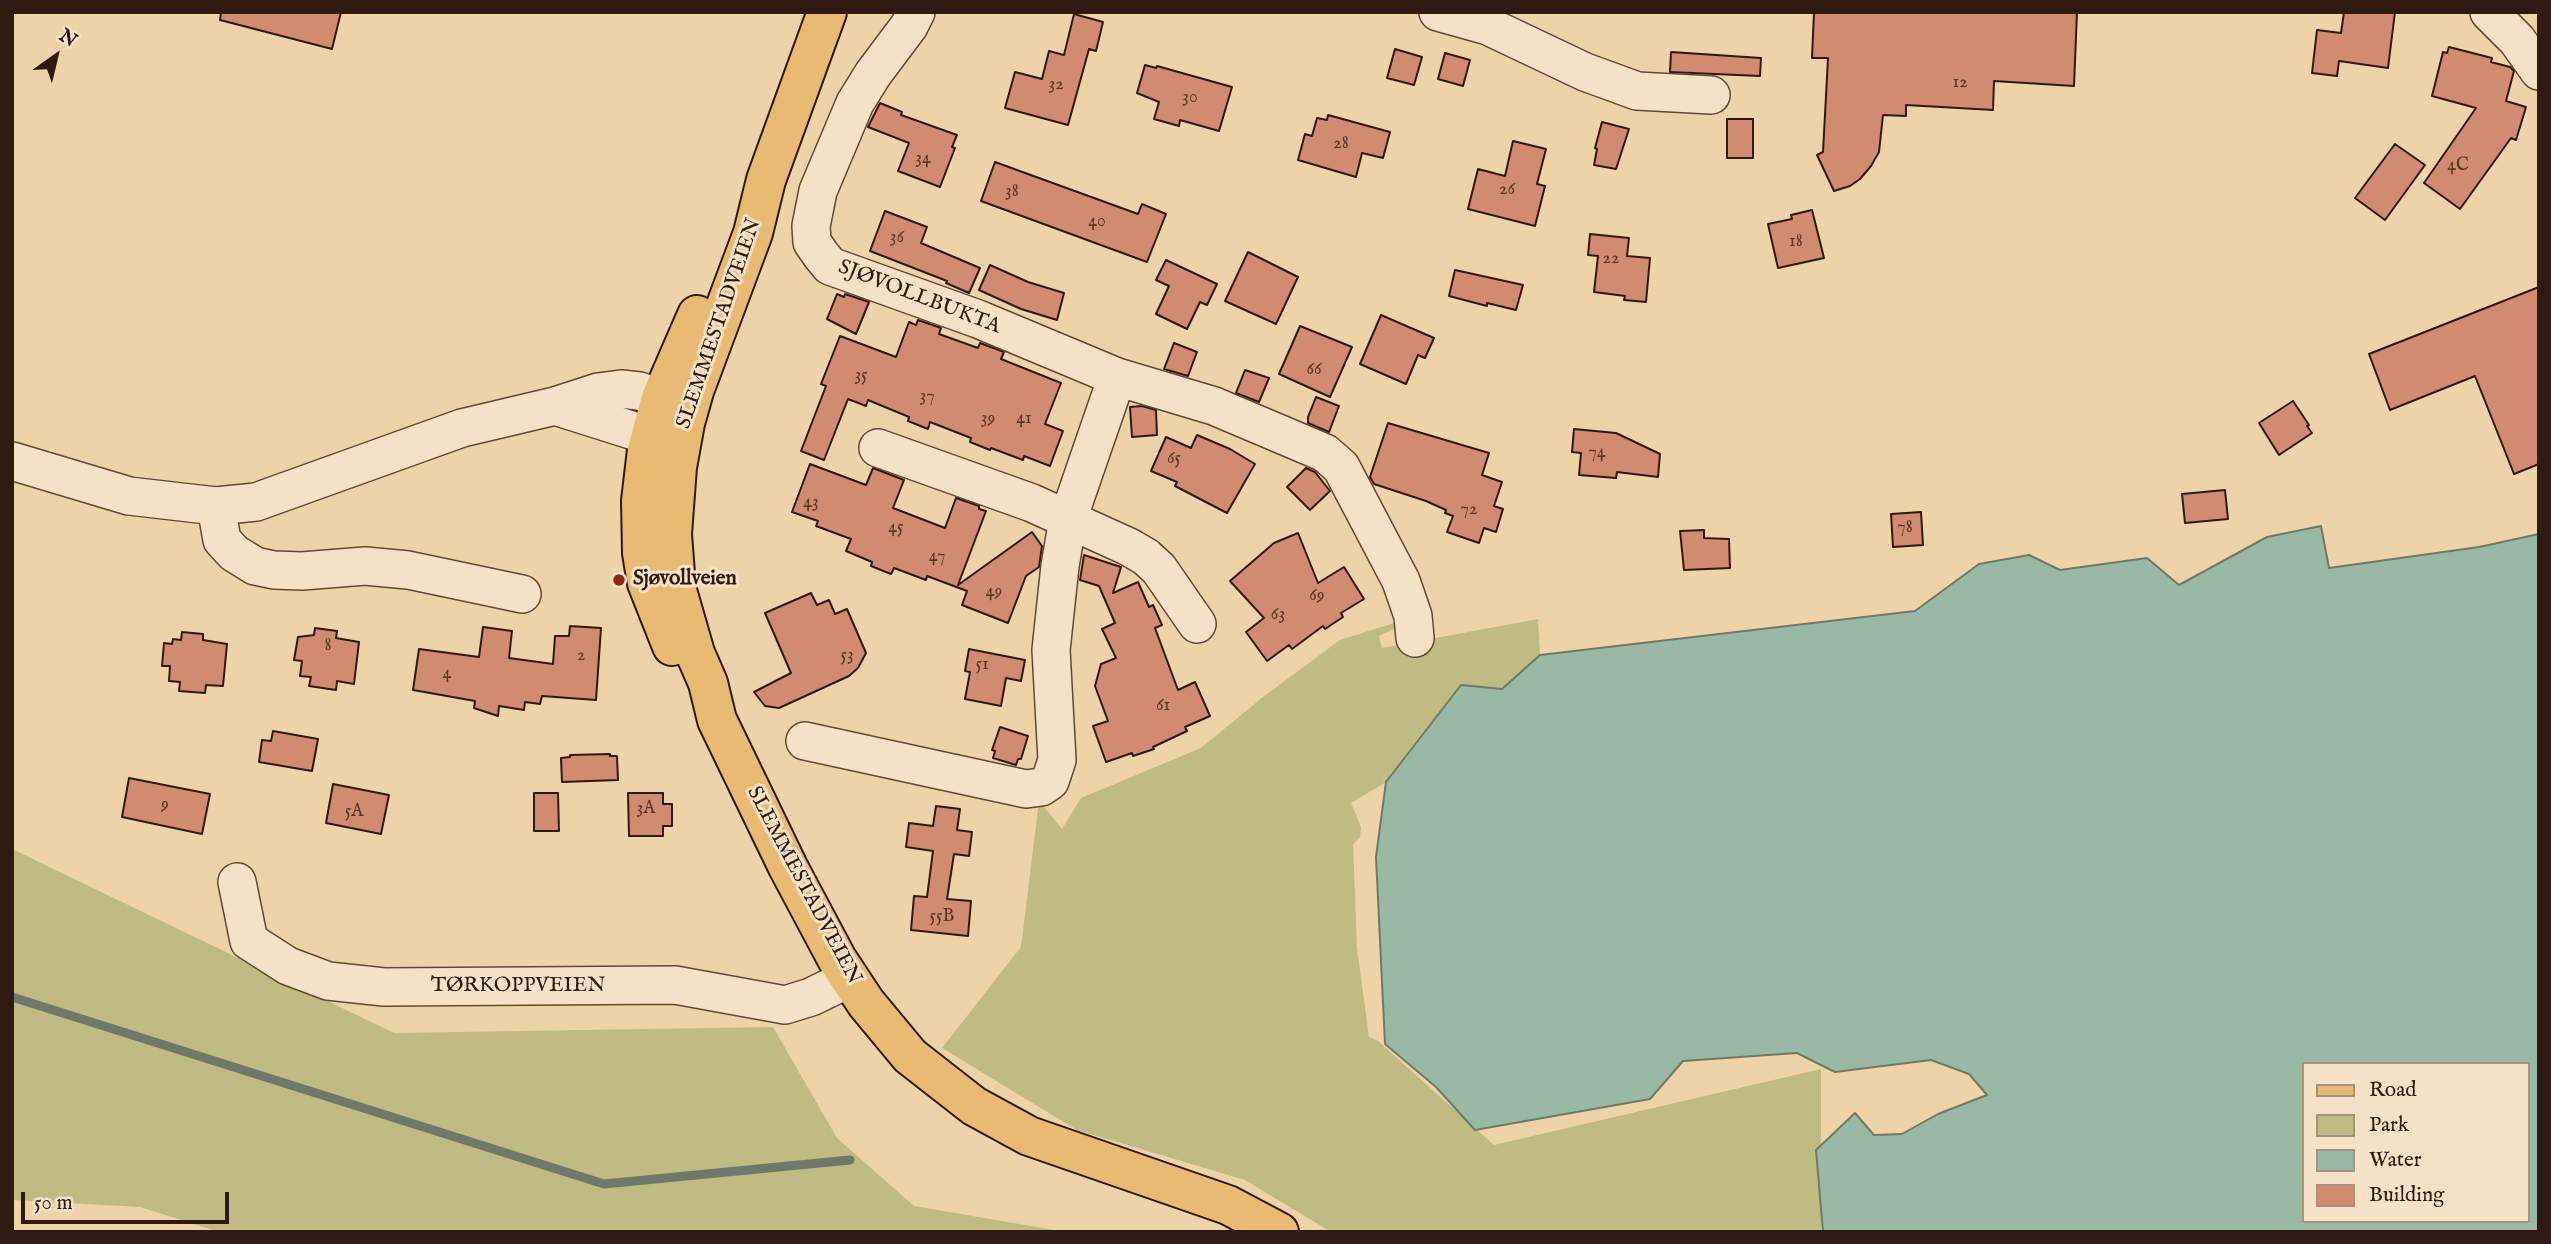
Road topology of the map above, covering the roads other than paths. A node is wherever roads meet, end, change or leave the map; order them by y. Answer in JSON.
{"nodes":[{"id":1,"x":827,"y":12,"type":"edge"},
{"id":2,"x":916,"y":12,"type":"edge"},
{"id":3,"x":1438,"y":12,"type":"edge"},
{"id":4,"x":2489,"y":12,"type":"edge"},
{"id":5,"x":2539,"y":71,"type":"edge"},
{"id":6,"x":1711,"y":95,"type":"dead end"},
{"id":7,"x":1117,"y":377,"type":"junction"},
{"id":8,"x":665,"y":419,"type":"junction"},
{"id":9,"x":878,"y":448,"type":"dead end"},
{"id":10,"x":12,"y":461,"type":"edge"},
{"id":11,"x":216,"y":506,"type":"junction"},
{"id":12,"x":1068,"y":519,"type":"junction"},
{"id":13,"x":522,"y":594,"type":"dead end"},
{"id":14,"x":1197,"y":624,"type":"dead end"},
{"id":15,"x":1415,"y":638,"type":"dead end"},
{"id":16,"x":805,"y":741,"type":"dead end"},
{"id":17,"x":236,"y":882,"type":"dead end"},
{"id":18,"x":850,"y":978,"type":"junction"},
{"id":19,"x":1279,"y":1232,"type":"edge"}],
"edges":[{"from":1,"to":8,"type":"main road","name":"SLEMMESTADVEIEN"},
{"from":2,"to":7,"type":"street","name":"SJØVOLLBUKTA"},
{"from":3,"to":6,"type":"street"},
{"from":4,"to":5,"type":"street"},
{"from":7,"to":12,"type":"street"},
{"from":7,"to":15,"type":"street","name":"SJØVOLLBUKTA"},
{"from":8,"to":11,"type":"street"},
{"from":8,"to":18,"type":"main road","name":"SLEMMESTADVEIEN"},
{"from":9,"to":12,"type":"street"},
{"from":10,"to":11,"type":"street"},
{"from":11,"to":13,"type":"street"},
{"from":12,"to":14,"type":"street"},
{"from":12,"to":16,"type":"street"},
{"from":17,"to":18,"type":"street","name":"TØRKOPPVEIEN"},
{"from":18,"to":19,"type":"main road","name":"SLEMMESTADVEIEN"}]}
